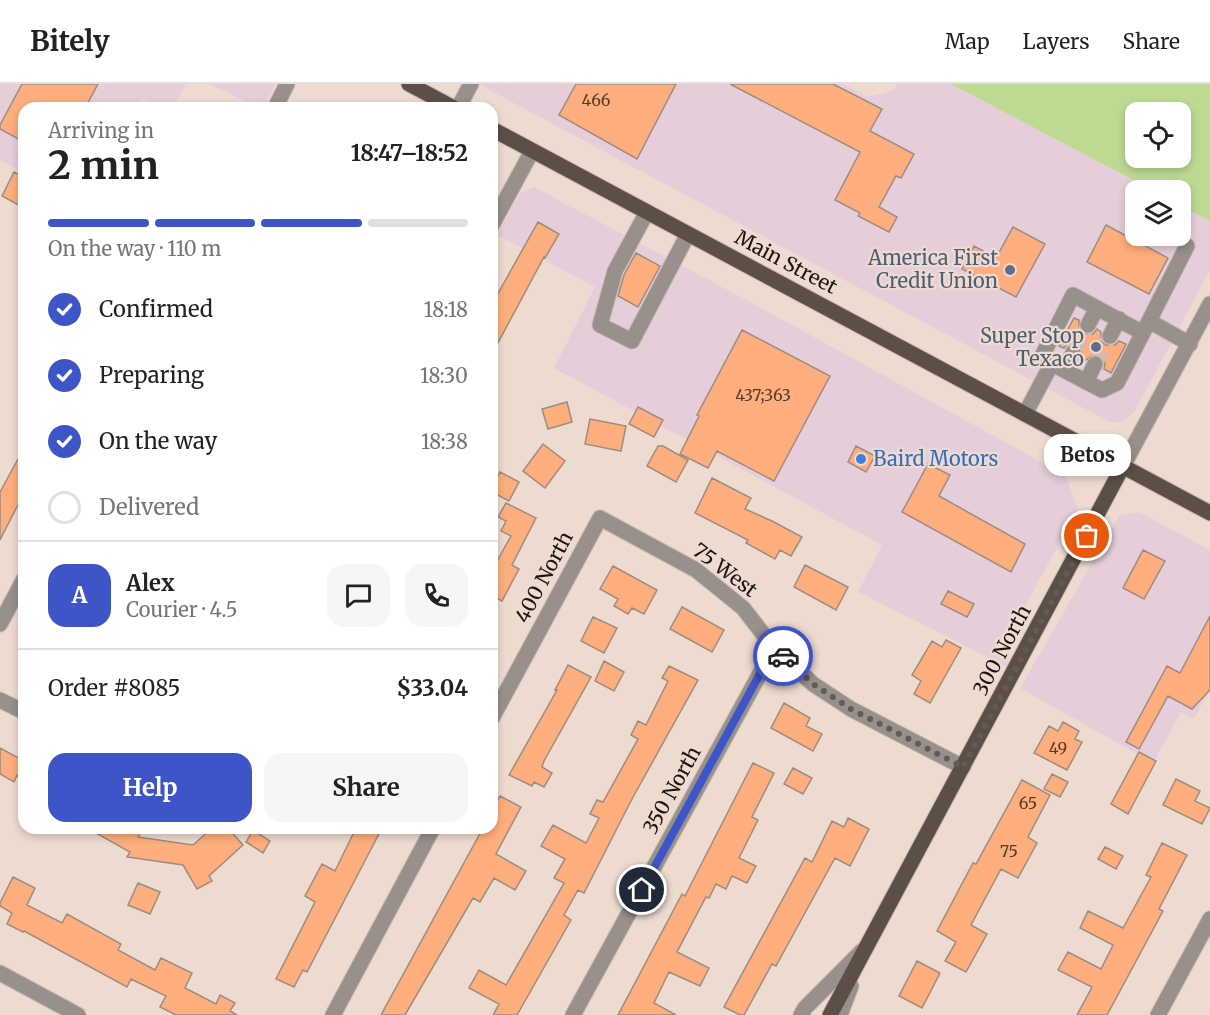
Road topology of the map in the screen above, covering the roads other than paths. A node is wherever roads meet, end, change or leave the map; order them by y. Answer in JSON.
{"nodes":[{"id":1,"x":287,"y":84,"type":"edge"},
{"id":2,"x":409,"y":84,"type":"edge"},
{"id":3,"x":471,"y":84,"type":"edge"},
{"id":4,"x":277,"y":102,"type":"edge"},
{"id":5,"x":443,"y":102,"type":"edge"},
{"id":6,"x":462,"y":102,"type":"edge"},
{"id":7,"x":498,"y":132,"type":"edge"},
{"id":8,"x":532,"y":151,"type":"junction"},
{"id":9,"x":647,"y":212,"type":"junction"},
{"id":10,"x":498,"y":214,"type":"edge"},
{"id":11,"x":688,"y":234,"type":"junction"},
{"id":12,"x":1187,"y":246,"type":"dead end"},
{"id":13,"x":1210,"y":304,"type":"edge"},
{"id":14,"x":1097,"y":308,"type":"junction"},
{"id":15,"x":1119,"y":319,"type":"junction"},
{"id":16,"x":1088,"y":325,"type":"tunnel mouth"},
{"id":17,"x":1146,"y":327,"type":"junction"},
{"id":18,"x":1110,"y":336,"type":"tunnel mouth"},
{"id":19,"x":1190,"y":344,"type":"junction"},
{"id":20,"x":1073,"y":353,"type":"tunnel mouth"},
{"id":21,"x":1095,"y":364,"type":"tunnel mouth"},
{"id":22,"x":1058,"y":367,"type":"junction"},
{"id":23,"x":1086,"y":382,"type":"junction"},
{"id":24,"x":1025,"y":414,"type":"junction"},
{"id":25,"x":1123,"y":466,"type":"junction"},
{"id":26,"x":1210,"y":513,"type":"edge"},
{"id":27,"x":600,"y":518,"type":"joint"},
{"id":28,"x":18,"y":590,"type":"edge"},
{"id":29,"x":0,"y":624,"type":"edge"},
{"id":30,"x":774,"y":648,"type":"junction"},
{"id":31,"x":0,"y":699,"type":"edge"},
{"id":32,"x":498,"y":707,"type":"edge"},
{"id":33,"x":18,"y":709,"type":"edge"},
{"id":34,"x":963,"y":767,"type":"junction"},
{"id":35,"x":430,"y":834,"type":"edge"},
{"id":36,"x":1210,"y":919,"type":"edge"},
{"id":37,"x":866,"y":946,"type":"junction"},
{"id":38,"x":0,"y":973,"type":"edge"},
{"id":39,"x":78,"y":1015,"type":"edge"},
{"id":40,"x":333,"y":1015,"type":"edge"},
{"id":41,"x":573,"y":1015,"type":"edge"},
{"id":42,"x":801,"y":1015,"type":"edge"},
{"id":43,"x":830,"y":1015,"type":"edge"},
{"id":44,"x":840,"y":1015,"type":"edge"},
{"id":45,"x":1158,"y":1015,"type":"edge"}],
"edges":[{"from":1,"to":4,"type":"street"},
{"from":2,"to":5,"type":"main road"},
{"from":3,"to":6,"type":"street"},
{"from":7,"to":8,"type":"main road","name":"Main Street"},
{"from":8,"to":9,"type":"main road","name":"Main Street"},
{"from":8,"to":10,"type":"street"},
{"from":9,"to":11,"type":"main road","name":"Main Street"},
{"from":9,"to":11,"type":"street"},
{"from":11,"to":24,"type":"main road","name":"Main Street"},
{"from":12,"to":17,"type":"street"},
{"from":13,"to":19,"type":"street","name":"300 North"},
{"from":14,"to":15,"type":"street"},
{"from":14,"to":16,"type":"street"},
{"from":14,"to":22,"type":"street"},
{"from":15,"to":17,"type":"street"},
{"from":15,"to":18,"type":"street"},
{"from":17,"to":19,"type":"street"},
{"from":17,"to":23,"type":"street"},
{"from":19,"to":25,"type":"street","name":"300 North"},
{"from":20,"to":22,"type":"street"},
{"from":21,"to":23,"type":"street"},
{"from":22,"to":23,"type":"street"},
{"from":22,"to":24,"type":"street"},
{"from":24,"to":25,"type":"main road","name":"Main Street"},
{"from":25,"to":26,"type":"main road","name":"Main Street"},
{"from":25,"to":34,"type":"main road","name":"300 North"},
{"from":27,"to":30,"type":"street","name":"75 West"},
{"from":27,"to":32,"type":"street","name":"400 North"},
{"from":28,"to":29,"type":"street"},
{"from":30,"to":34,"type":"street","name":"75 West"},
{"from":30,"to":41,"type":"street","name":"350 North"},
{"from":31,"to":33,"type":"street"},
{"from":34,"to":37,"type":"main road","name":"300 North"},
{"from":35,"to":40,"type":"street"},
{"from":36,"to":45,"type":"street"},
{"from":37,"to":42,"type":"street"},
{"from":37,"to":43,"type":"main road","name":"300 North"},
{"from":37,"to":44,"type":"street"},
{"from":38,"to":39,"type":"street"}]}
